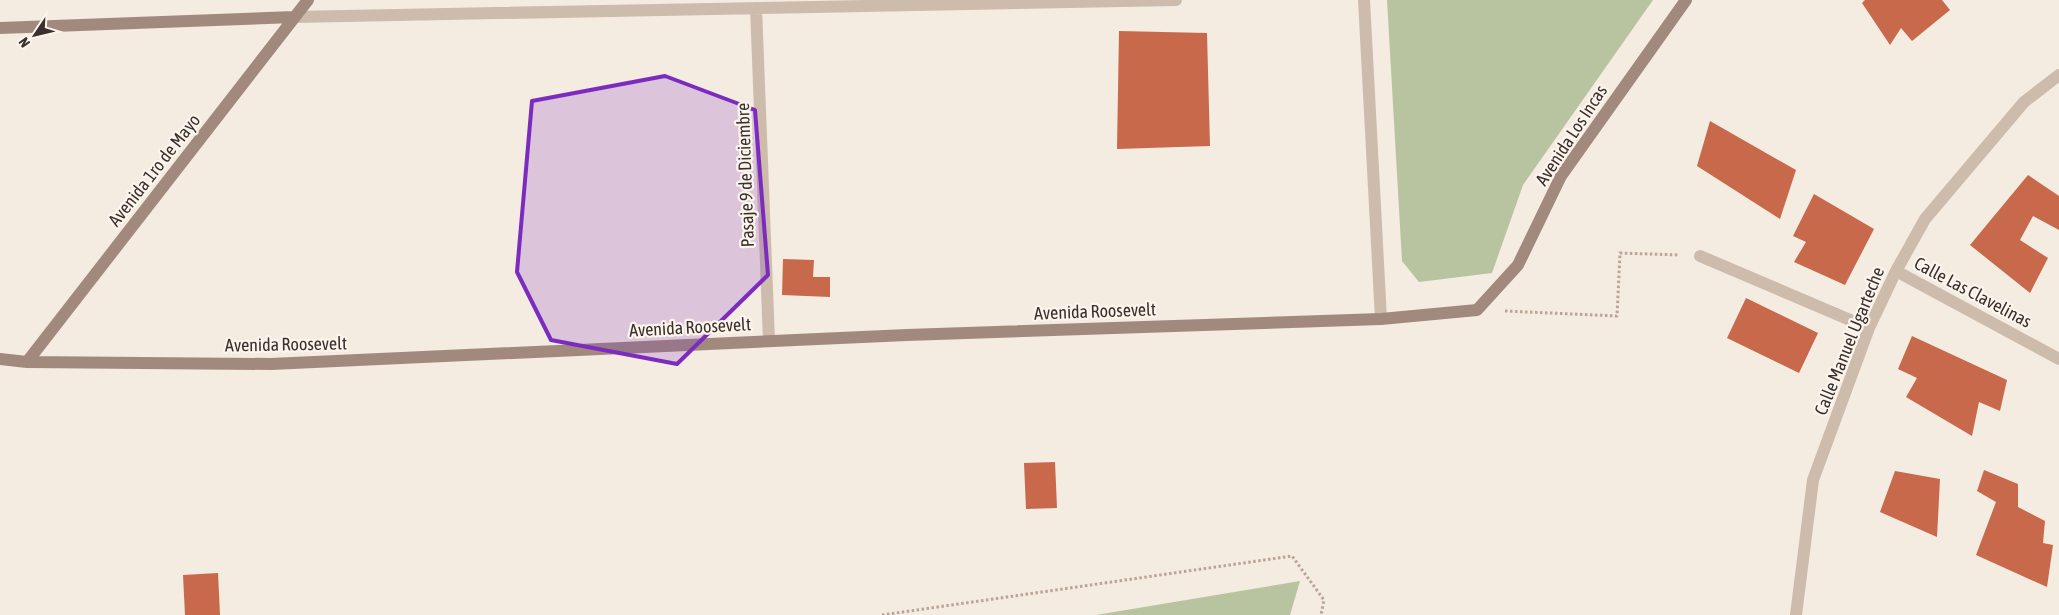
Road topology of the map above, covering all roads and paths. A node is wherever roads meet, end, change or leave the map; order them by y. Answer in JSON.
{"nodes":[{"id":1,"x":308,"y":0,"type":"edge"},
{"id":2,"x":1170,"y":0,"type":"edge"},
{"id":3,"x":1176,"y":0,"type":"edge"},
{"id":4,"x":1364,"y":0,"type":"edge"},
{"id":5,"x":1686,"y":0,"type":"edge"},
{"id":6,"x":756,"y":8,"type":"junction"},
{"id":7,"x":294,"y":17,"type":"junction"},
{"id":8,"x":0,"y":28,"type":"edge"},
{"id":9,"x":2059,"y":75,"type":"edge"},
{"id":10,"x":1700,"y":256,"type":"joint"},
{"id":11,"x":1896,"y":271,"type":"junction"},
{"id":12,"x":1477,"y":310,"type":"junction"},
{"id":13,"x":1382,"y":319,"type":"junction"},
{"id":14,"x":1869,"y":328,"type":"junction"},
{"id":15,"x":769,"y":341,"type":"junction"},
{"id":16,"x":0,"y":358,"type":"edge"},
{"id":17,"x":2059,"y":359,"type":"edge"},
{"id":18,"x":28,"y":362,"type":"junction"},
{"id":19,"x":882,"y":615,"type":"edge"},
{"id":20,"x":1320,"y":615,"type":"edge"},
{"id":21,"x":1796,"y":615,"type":"edge"}],
"edges":[{"from":1,"to":7,"type":"street","name":"Avenida 1ro de Mayo"},
{"from":2,"to":3,"type":"street"},
{"from":2,"to":6,"type":"street"},
{"from":4,"to":13,"type":"street"},
{"from":5,"to":12,"type":"street","name":"Avenida Los Incas"},
{"from":6,"to":7,"type":"street"},
{"from":6,"to":15,"type":"street","name":"Pasaje 9 de Diciembre"},
{"from":7,"to":8,"type":"street"},
{"from":7,"to":18,"type":"street","name":"Avenida 1ro de Mayo"},
{"from":9,"to":11,"type":"street","name":"Calle Manuel Ugarteche"},
{"from":10,"to":12,"type":"path"},
{"from":10,"to":14,"type":"street"},
{"from":11,"to":14,"type":"street","name":"Calle Manuel Ugarteche"},
{"from":11,"to":17,"type":"street","name":"Calle Las Clavelinas"},
{"from":12,"to":13,"type":"street"},
{"from":13,"to":15,"type":"street","name":"Avenida Roosevelt"},
{"from":14,"to":21,"type":"street","name":"Calle Manuel Ugarteche"},
{"from":15,"to":18,"type":"street","name":"Avenida Roosevelt"},
{"from":16,"to":18,"type":"street","name":"Avenida Roosevelt"},
{"from":19,"to":20,"type":"path"}]}
